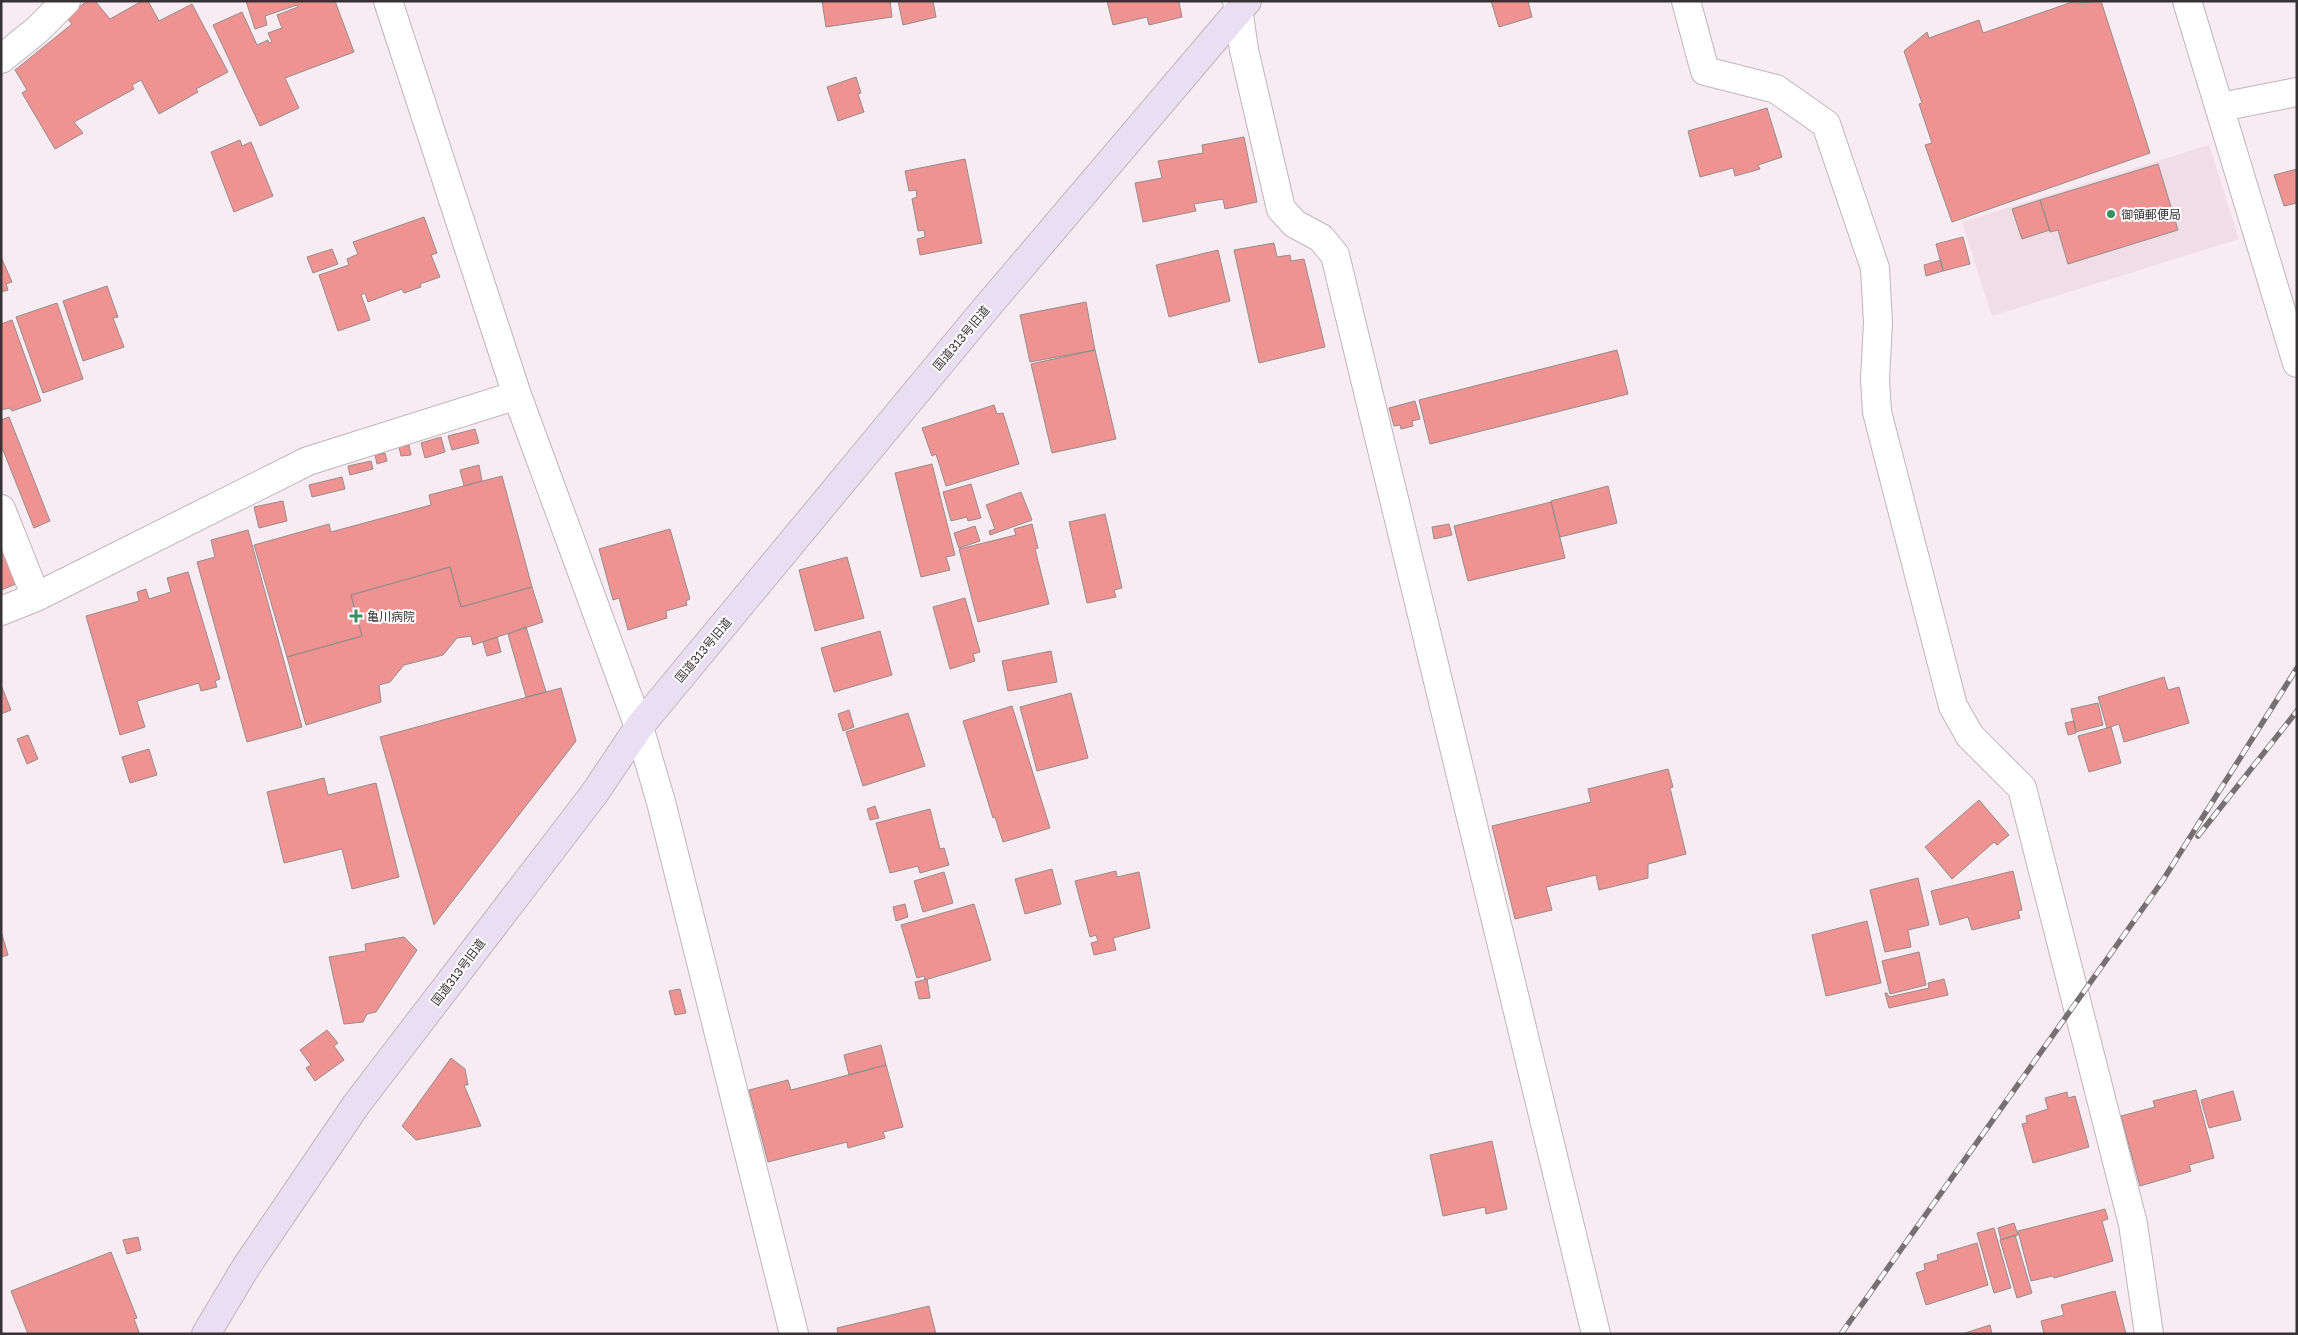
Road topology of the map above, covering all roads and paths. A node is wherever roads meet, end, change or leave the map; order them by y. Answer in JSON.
{"nodes":[{"id":1,"x":66,"y":1,"type":"edge"},
{"id":2,"x":388,"y":1,"type":"edge"},
{"id":3,"x":1686,"y":1,"type":"edge"},
{"id":4,"x":2187,"y":1,"type":"edge"},
{"id":5,"x":1240,"y":5,"type":"edge"},
{"id":6,"x":1,"y":59,"type":"edge"},
{"id":7,"x":2297,"y":92,"type":"edge"},
{"id":8,"x":2221,"y":107,"type":"junction"},
{"id":9,"x":2297,"y":363,"type":"edge"},
{"id":10,"x":517,"y":395,"type":"junction"},
{"id":11,"x":1,"y":509,"type":"edge"},
{"id":12,"x":36,"y":597,"type":"junction"},
{"id":13,"x":1,"y":611,"type":"edge"},
{"id":14,"x":639,"y":727,"type":"junction"},
{"id":15,"x":206,"y":1334,"type":"edge"},
{"id":16,"x":794,"y":1334,"type":"edge"},
{"id":17,"x":1596,"y":1334,"type":"edge"},
{"id":18,"x":2149,"y":1334,"type":"edge"}],
"edges":[{"from":1,"to":6,"type":"street"},
{"from":2,"to":10,"type":"street"},
{"from":3,"to":18,"type":"street"},
{"from":4,"to":8,"type":"street"},
{"from":5,"to":14,"type":"street","name":"国道313号旧道"},
{"from":5,"to":17,"type":"street"},
{"from":7,"to":8,"type":"street"},
{"from":8,"to":9,"type":"street"},
{"from":10,"to":12,"type":"street"},
{"from":10,"to":14,"type":"street"},
{"from":11,"to":12,"type":"street"},
{"from":12,"to":13,"type":"street"},
{"from":14,"to":15,"type":"street","name":"国道313号旧道"},
{"from":14,"to":16,"type":"street"}]}
